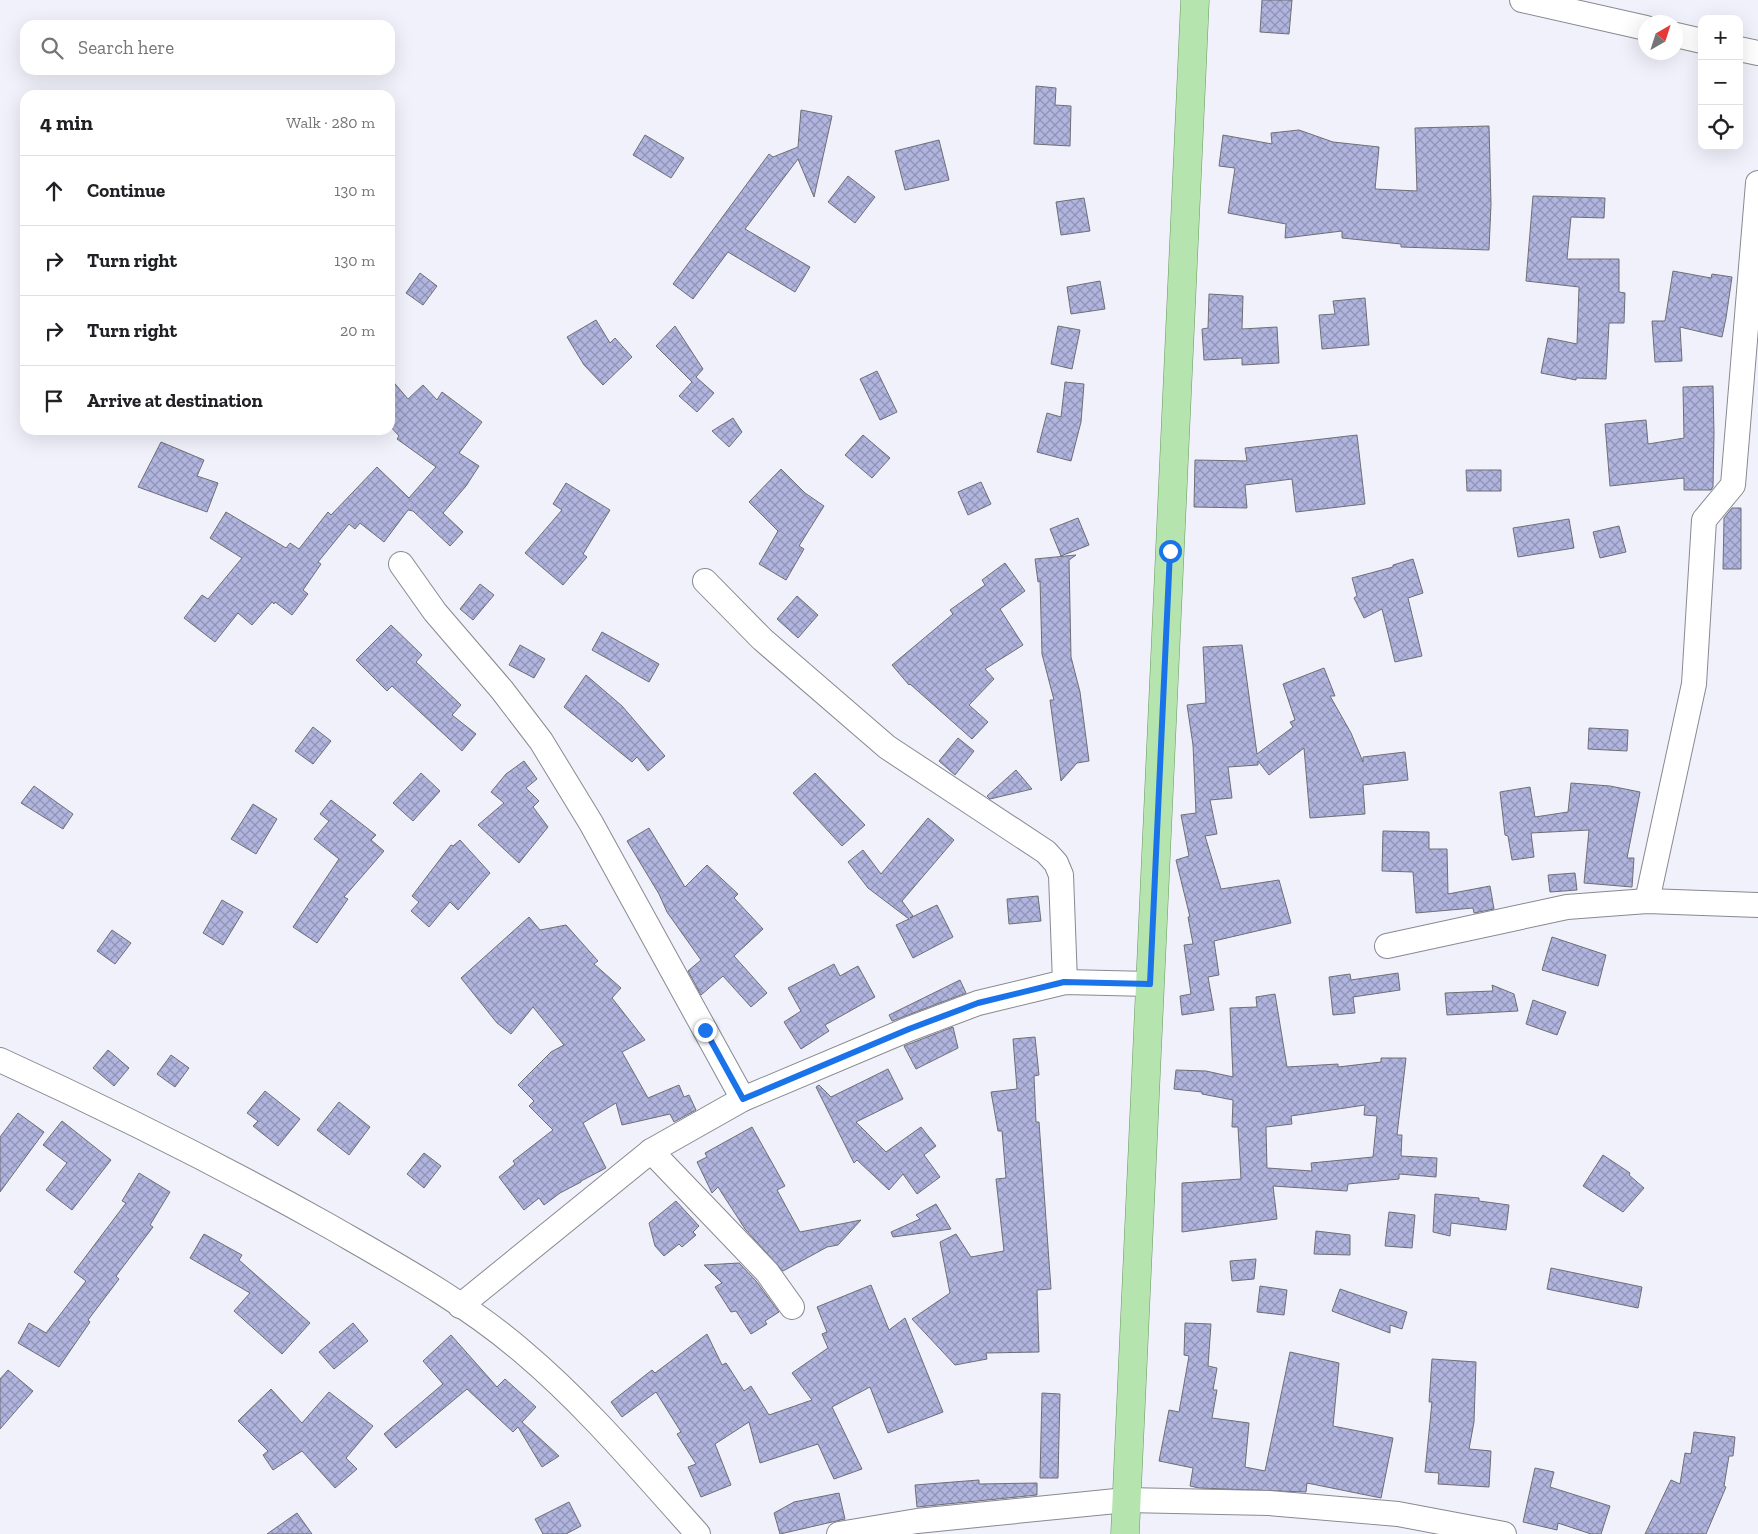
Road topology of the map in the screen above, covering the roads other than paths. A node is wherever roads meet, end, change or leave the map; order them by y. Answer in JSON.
{"nodes":[{"id":1,"x":1195,"y":0,"type":"edge"},
{"id":2,"x":1522,"y":0,"type":"edge"},
{"id":3,"x":1638,"y":26,"type":"edge"},
{"id":4,"x":1683,"y":37,"type":"edge"},
{"id":5,"x":1698,"y":40,"type":"edge"},
{"id":6,"x":1743,"y":50,"type":"edge"},
{"id":7,"x":1758,"y":53,"type":"edge"},
{"id":8,"x":1758,"y":183,"type":"edge"},
{"id":9,"x":402,"y":564,"type":"dead end"},
{"id":10,"x":706,"y":582,"type":"dead end"},
{"id":11,"x":1647,"y":901,"type":"junction"},
{"id":12,"x":1758,"y":905,"type":"edge"},
{"id":13,"x":1387,"y":946,"type":"dead end"},
{"id":14,"x":1064,"y":982,"type":"junction"},
{"id":15,"x":1150,"y":984,"type":"junction"},
{"id":16,"x":0,"y":1060,"type":"edge"},
{"id":17,"x":743,"y":1099,"type":"junction"},
{"id":18,"x":651,"y":1151,"type":"junction"},
{"id":19,"x":460,"y":1306,"type":"junction"},
{"id":20,"x":792,"y":1306,"type":"dead end"},
{"id":21,"x":1126,"y":1500,"type":"junction"},
{"id":22,"x":698,"y":1534,"type":"edge"},
{"id":23,"x":838,"y":1534,"type":"edge"},
{"id":24,"x":1124,"y":1534,"type":"edge"},
{"id":25,"x":1504,"y":1534,"type":"edge"}],
"edges":[{"from":1,"to":15,"type":"main road"},
{"from":2,"to":3,"type":"street"},
{"from":4,"to":5,"type":"street"},
{"from":6,"to":7,"type":"street"},
{"from":8,"to":11,"type":"street"},
{"from":9,"to":17,"type":"street"},
{"from":10,"to":14,"type":"street"},
{"from":11,"to":12,"type":"street"},
{"from":11,"to":13,"type":"street"},
{"from":14,"to":15,"type":"street"},
{"from":14,"to":17,"type":"street"},
{"from":15,"to":21,"type":"main road"},
{"from":16,"to":19,"type":"street"},
{"from":17,"to":18,"type":"street"},
{"from":18,"to":19,"type":"street"},
{"from":18,"to":20,"type":"street"},
{"from":19,"to":22,"type":"street"},
{"from":21,"to":23,"type":"street"},
{"from":21,"to":24,"type":"main road"},
{"from":21,"to":25,"type":"street"}]}
